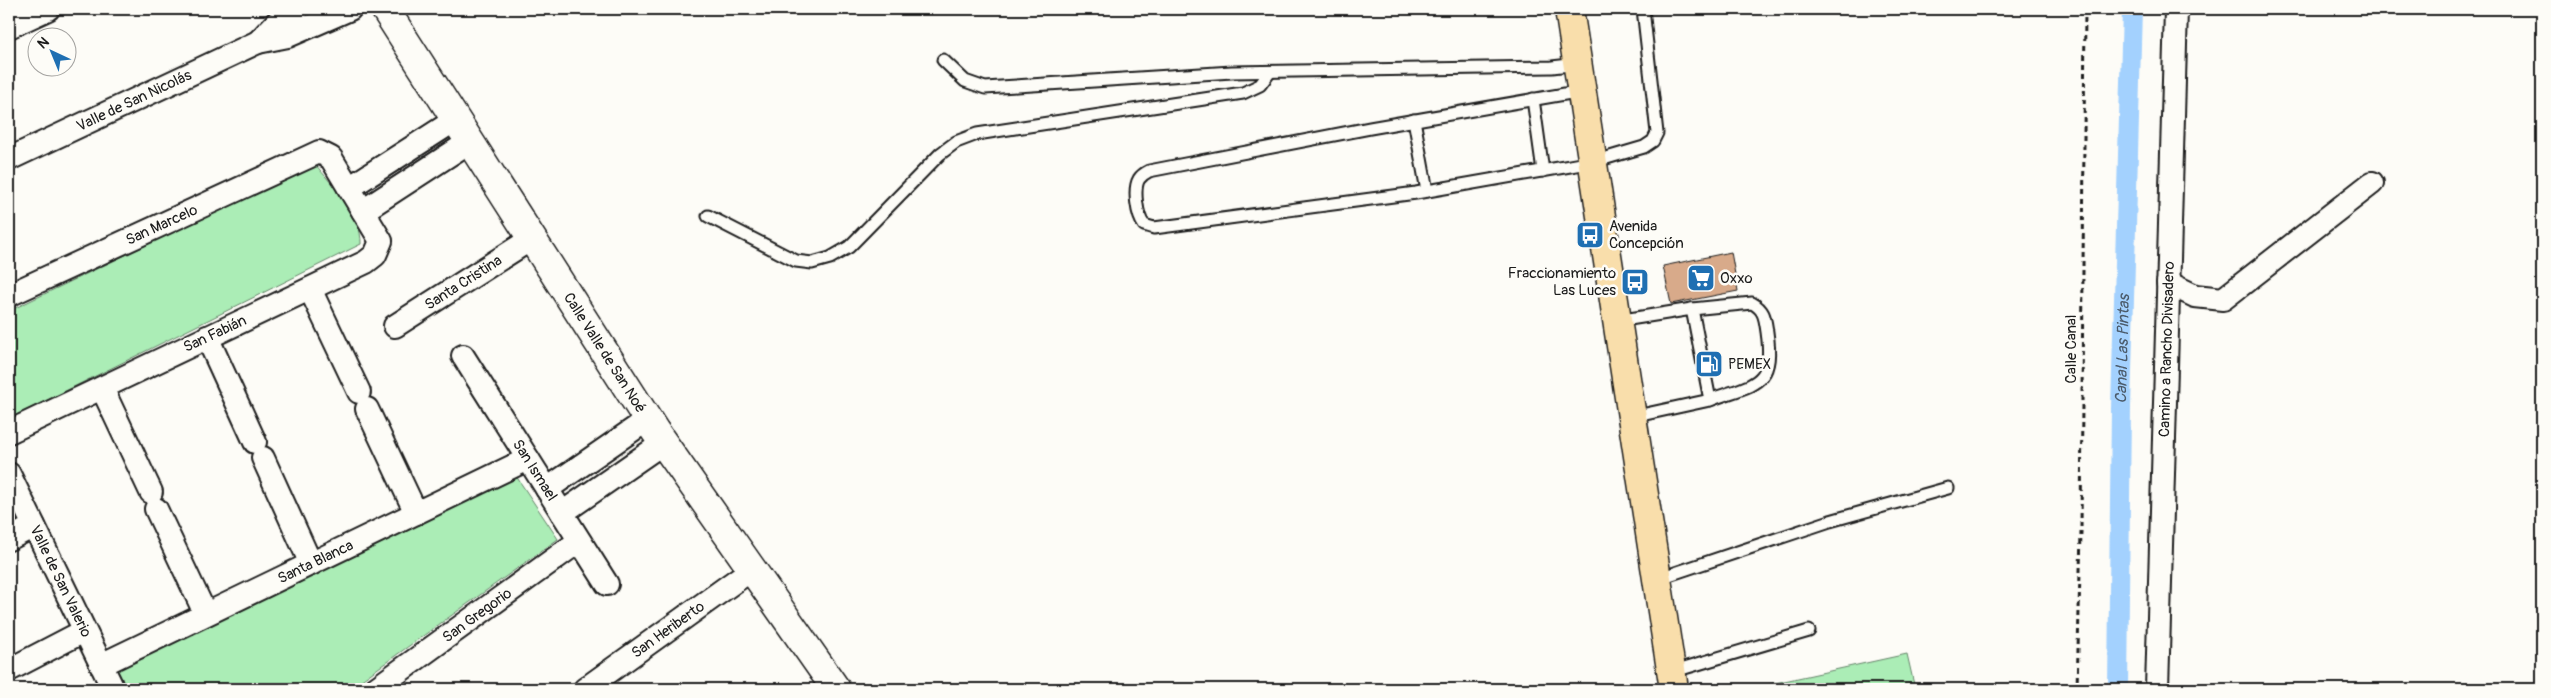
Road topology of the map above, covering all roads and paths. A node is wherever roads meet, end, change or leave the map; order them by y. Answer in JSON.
{"nodes":[{"id":1,"x":48,"y":9,"type":"edge"},
{"id":2,"x":298,"y":9,"type":"edge"},
{"id":3,"x":350,"y":9,"type":"edge"},
{"id":4,"x":386,"y":9,"type":"edge"},
{"id":5,"x":1569,"y":9,"type":"edge"},
{"id":6,"x":1643,"y":9,"type":"edge"},
{"id":7,"x":2085,"y":9,"type":"edge"},
{"id":8,"x":2176,"y":9,"type":"edge"},
{"id":9,"x":9,"y":27,"type":"edge"},
{"id":10,"x":258,"y":42,"type":"junction"},
{"id":11,"x":943,"y":60,"type":"dead end"},
{"id":12,"x":1578,"y":64,"type":"junction"},
{"id":13,"x":1270,"y":72,"type":"junction"},
{"id":14,"x":1582,"y":91,"type":"junction"},
{"id":15,"x":1533,"y":99,"type":"junction"},
{"id":16,"x":1414,"y":120,"type":"junction"},
{"id":17,"x":462,"y":131,"type":"junction"},
{"id":18,"x":313,"y":153,"type":"joint"},
{"id":19,"x":9,"y":159,"type":"edge"},
{"id":20,"x":1593,"y":162,"type":"junction"},
{"id":21,"x":1543,"y":171,"type":"junction"},
{"id":22,"x":2372,"y":183,"type":"dead end"},
{"id":23,"x":349,"y":188,"type":"junction"},
{"id":24,"x":1427,"y":191,"type":"junction"},
{"id":25,"x":363,"y":211,"type":"junction"},
{"id":26,"x":708,"y":216,"type":"dead end"},
{"id":27,"x":531,"y":239,"type":"junction"},
{"id":28,"x":2168,"y":284,"type":"junction"},
{"id":29,"x":310,"y":288,"type":"junction"},
{"id":30,"x":9,"y":295,"type":"edge"},
{"id":31,"x":1692,"y":309,"type":"junction"},
{"id":32,"x":1618,"y":321,"type":"junction"},
{"id":33,"x":395,"y":326,"type":"dead end"},
{"id":34,"x":207,"y":338,"type":"junction"},
{"id":35,"x":463,"y":356,"type":"dead end"},
{"id":36,"x":102,"y":388,"type":"junction"},
{"id":37,"x":1710,"y":400,"type":"junction"},
{"id":38,"x":1632,"y":417,"type":"junction"},
{"id":39,"x":647,"y":420,"type":"junction"},
{"id":40,"x":9,"y":432,"type":"edge"},
{"id":41,"x":663,"y":444,"type":"junction"},
{"id":42,"x":528,"y":459,"type":"junction"},
{"id":43,"x":9,"y":474,"type":"edge"},
{"id":44,"x":1948,"y":488,"type":"dead end"},
{"id":45,"x":547,"y":489,"type":"junction"},
{"id":46,"x":416,"y":513,"type":"junction"},
{"id":47,"x":562,"y":513,"type":"junction"},
{"id":48,"x":34,"y":526,"type":"junction"},
{"id":49,"x":9,"y":539,"type":"edge"},
{"id":50,"x":579,"y":541,"type":"junction"},
{"id":51,"x":311,"y":564,"type":"junction"},
{"id":52,"x":752,"y":569,"type":"junction"},
{"id":53,"x":1657,"y":579,"type":"junction"},
{"id":54,"x":607,"y":584,"type":"dead end"},
{"id":55,"x":206,"y":614,"type":"junction"},
{"id":56,"x":84,"y":631,"type":"junction"},
{"id":57,"x":1809,"y":632,"type":"dead end"},
{"id":58,"x":101,"y":665,"type":"junction"},
{"id":59,"x":9,"y":670,"type":"edge"},
{"id":60,"x":1673,"y":680,"type":"edge"},
{"id":61,"x":113,"y":689,"type":"edge"},
{"id":62,"x":375,"y":689,"type":"edge"},
{"id":63,"x":585,"y":689,"type":"edge"},
{"id":64,"x":836,"y":689,"type":"edge"},
{"id":65,"x":2077,"y":689,"type":"edge"},
{"id":66,"x":2157,"y":689,"type":"edge"}],
"edges":[{"from":1,"to":9,"type":"street"},
{"from":2,"to":10,"type":"street","name":"Valle de San Nicolás"},
{"from":3,"to":10,"type":"street","name":"Valle de San Nicolás"},
{"from":4,"to":17,"type":"street","name":"Calle Valle de San Noé"},
{"from":5,"to":12,"type":"main road"},
{"from":6,"to":20,"type":"lane"},
{"from":7,"to":65,"type":"path","name":"Calle Canal"},
{"from":8,"to":28,"type":"street","name":"Camino a Rancho Divisadero"},
{"from":10,"to":19,"type":"street","name":"Valle de San Nicolás"},
{"from":11,"to":13,"type":"lane"},
{"from":12,"to":13,"type":"lane"},
{"from":12,"to":14,"type":"main road"},
{"from":13,"to":26,"type":"lane"},
{"from":14,"to":15,"type":"lane"},
{"from":14,"to":20,"type":"main road"},
{"from":15,"to":16,"type":"lane"},
{"from":15,"to":21,"type":"lane"},
{"from":16,"to":24,"type":"lane"},
{"from":16,"to":24,"type":"lane"},
{"from":17,"to":23,"type":"street"},
{"from":17,"to":25,"type":"street"},
{"from":17,"to":27,"type":"street","name":"Calle Valle de San Noé"},
{"from":18,"to":23,"type":"street","name":"San Fabián"},
{"from":18,"to":30,"type":"street","name":"San Marcelo"},
{"from":20,"to":21,"type":"lane"},
{"from":20,"to":32,"type":"main road"},
{"from":21,"to":24,"type":"lane"},
{"from":22,"to":28,"type":"street"},
{"from":23,"to":25,"type":"street","name":"San Fabián"},
{"from":25,"to":29,"type":"street","name":"San Fabián"},
{"from":27,"to":33,"type":"street","name":"Santa Cristina"},
{"from":27,"to":39,"type":"street","name":"Calle Valle de San Noé"},
{"from":28,"to":66,"type":"street","name":"Camino a Rancho Divisadero"},
{"from":29,"to":34,"type":"street","name":"San Fabián"},
{"from":29,"to":46,"type":"street"},
{"from":31,"to":32,"type":"lane"},
{"from":31,"to":37,"type":"lane"},
{"from":31,"to":37,"type":"lane"},
{"from":32,"to":38,"type":"main road"},
{"from":34,"to":36,"type":"street","name":"San Fabián"},
{"from":34,"to":51,"type":"street"},
{"from":35,"to":42,"type":"street","name":"San Ismael"},
{"from":36,"to":40,"type":"street","name":"San Fabián"},
{"from":36,"to":55,"type":"street"},
{"from":37,"to":38,"type":"lane"},
{"from":38,"to":53,"type":"main road"},
{"from":39,"to":41,"type":"street","name":"Calle Valle de San Noé"},
{"from":39,"to":45,"type":"street"},
{"from":41,"to":47,"type":"street"},
{"from":41,"to":52,"type":"street","name":"Calle Valle de San Noé"},
{"from":42,"to":45,"type":"street","name":"San Ismael"},
{"from":42,"to":46,"type":"street","name":"Santa Blanca"},
{"from":43,"to":48,"type":"street","name":"Valle de San Valerio"},
{"from":44,"to":53,"type":"lane"},
{"from":45,"to":47,"type":"street","name":"San Ismael"},
{"from":46,"to":51,"type":"street","name":"Santa Blanca"},
{"from":47,"to":50,"type":"street","name":"San Ismael"},
{"from":48,"to":49,"type":"street"},
{"from":48,"to":56,"type":"street","name":"Valle de San Valerio"},
{"from":50,"to":54,"type":"street","name":"San Ismael"},
{"from":50,"to":62,"type":"street","name":"San Gregorio"},
{"from":51,"to":55,"type":"street","name":"Santa Blanca"},
{"from":52,"to":63,"type":"street","name":"San Heriberto"},
{"from":52,"to":64,"type":"street","name":"Calle Valle de San Noé"},
{"from":53,"to":60,"type":"main road"},
{"from":55,"to":58,"type":"street","name":"Santa Blanca"},
{"from":56,"to":58,"type":"street","name":"Valle de San Valerio"},
{"from":56,"to":59,"type":"street"},
{"from":57,"to":60,"type":"lane"},
{"from":58,"to":61,"type":"street","name":"Valle de San Valerio"}]}
